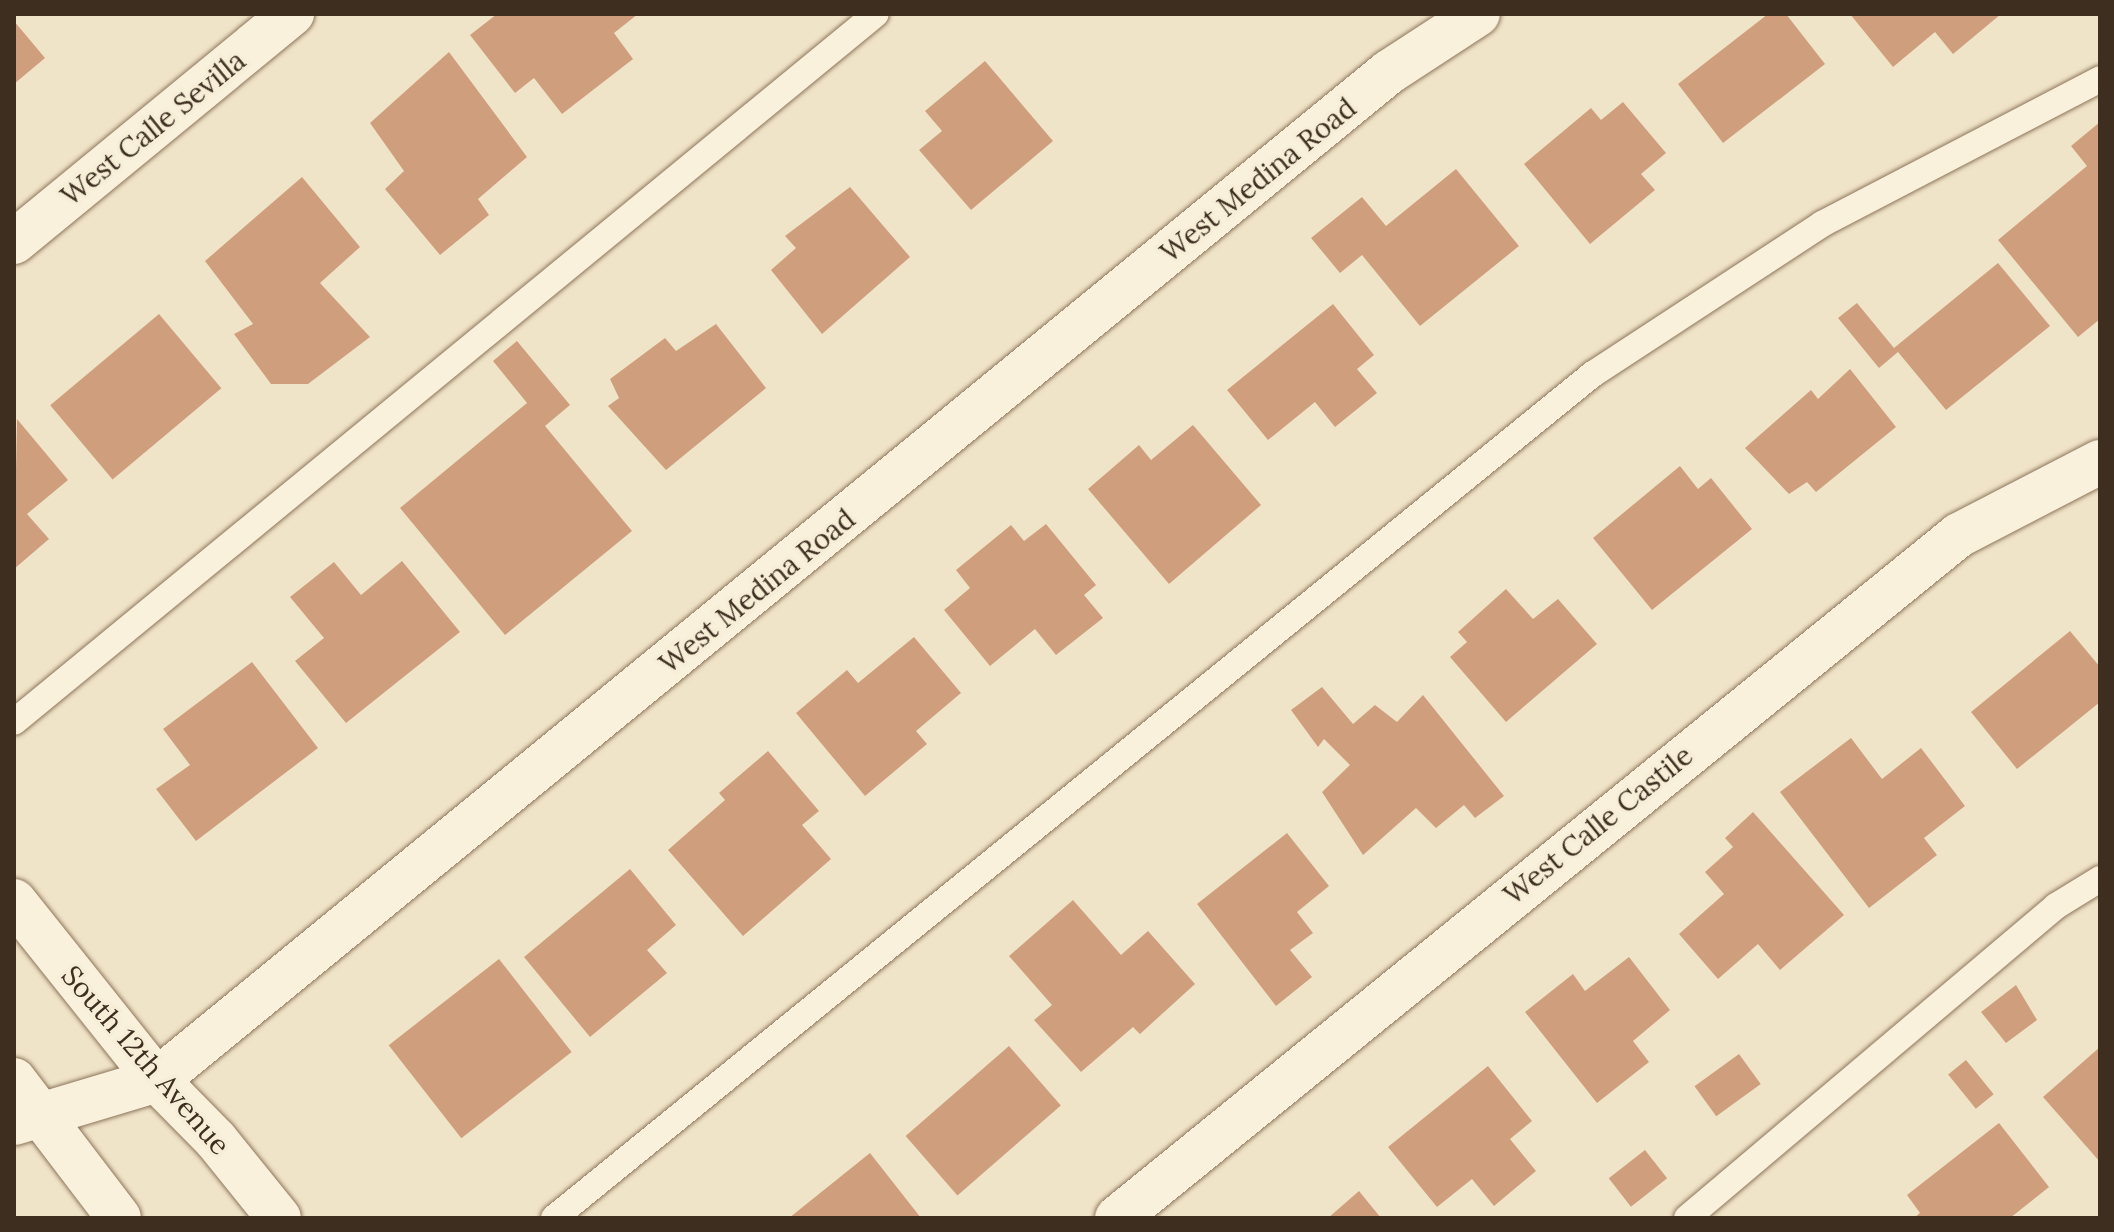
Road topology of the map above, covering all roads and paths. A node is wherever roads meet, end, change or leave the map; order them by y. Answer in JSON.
{"nodes":[{"id":1,"x":292,"y":14,"type":"edge"},
{"id":2,"x":876,"y":14,"type":"edge"},
{"id":3,"x":1478,"y":14,"type":"edge"},
{"id":4,"x":2100,"y":79,"type":"edge"},
{"id":5,"x":14,"y":242,"type":"edge"},
{"id":6,"x":2100,"y":462,"type":"edge"},
{"id":7,"x":14,"y":722,"type":"edge"},
{"id":8,"x":2100,"y":879,"type":"edge"},
{"id":9,"x":14,"y":901,"type":"edge"},
{"id":10,"x":157,"y":1080,"type":"junction"},
{"id":11,"x":22,"y":1105,"type":"edge"},
{"id":12,"x":119,"y":1218,"type":"edge"},
{"id":13,"x":279,"y":1218,"type":"edge"},
{"id":14,"x":554,"y":1218,"type":"edge"},
{"id":15,"x":1117,"y":1218,"type":"edge"},
{"id":16,"x":1687,"y":1218,"type":"edge"}],
"edges":[{"from":1,"to":5,"type":"street","name":"West Calle Sevilla"},
{"from":2,"to":7,"type":"lane"},
{"from":3,"to":10,"type":"street","name":"West Medina Road"},
{"from":4,"to":14,"type":"lane"},
{"from":6,"to":15,"type":"street","name":"West Calle Castile"},
{"from":8,"to":16,"type":"lane"},
{"from":9,"to":10,"type":"street","name":"South 12th Avenue"},
{"from":10,"to":11,"type":"street","name":"West Medina Road"},
{"from":10,"to":13,"type":"street","name":"South 12th Avenue"},
{"from":11,"to":12,"type":"street"}]}
